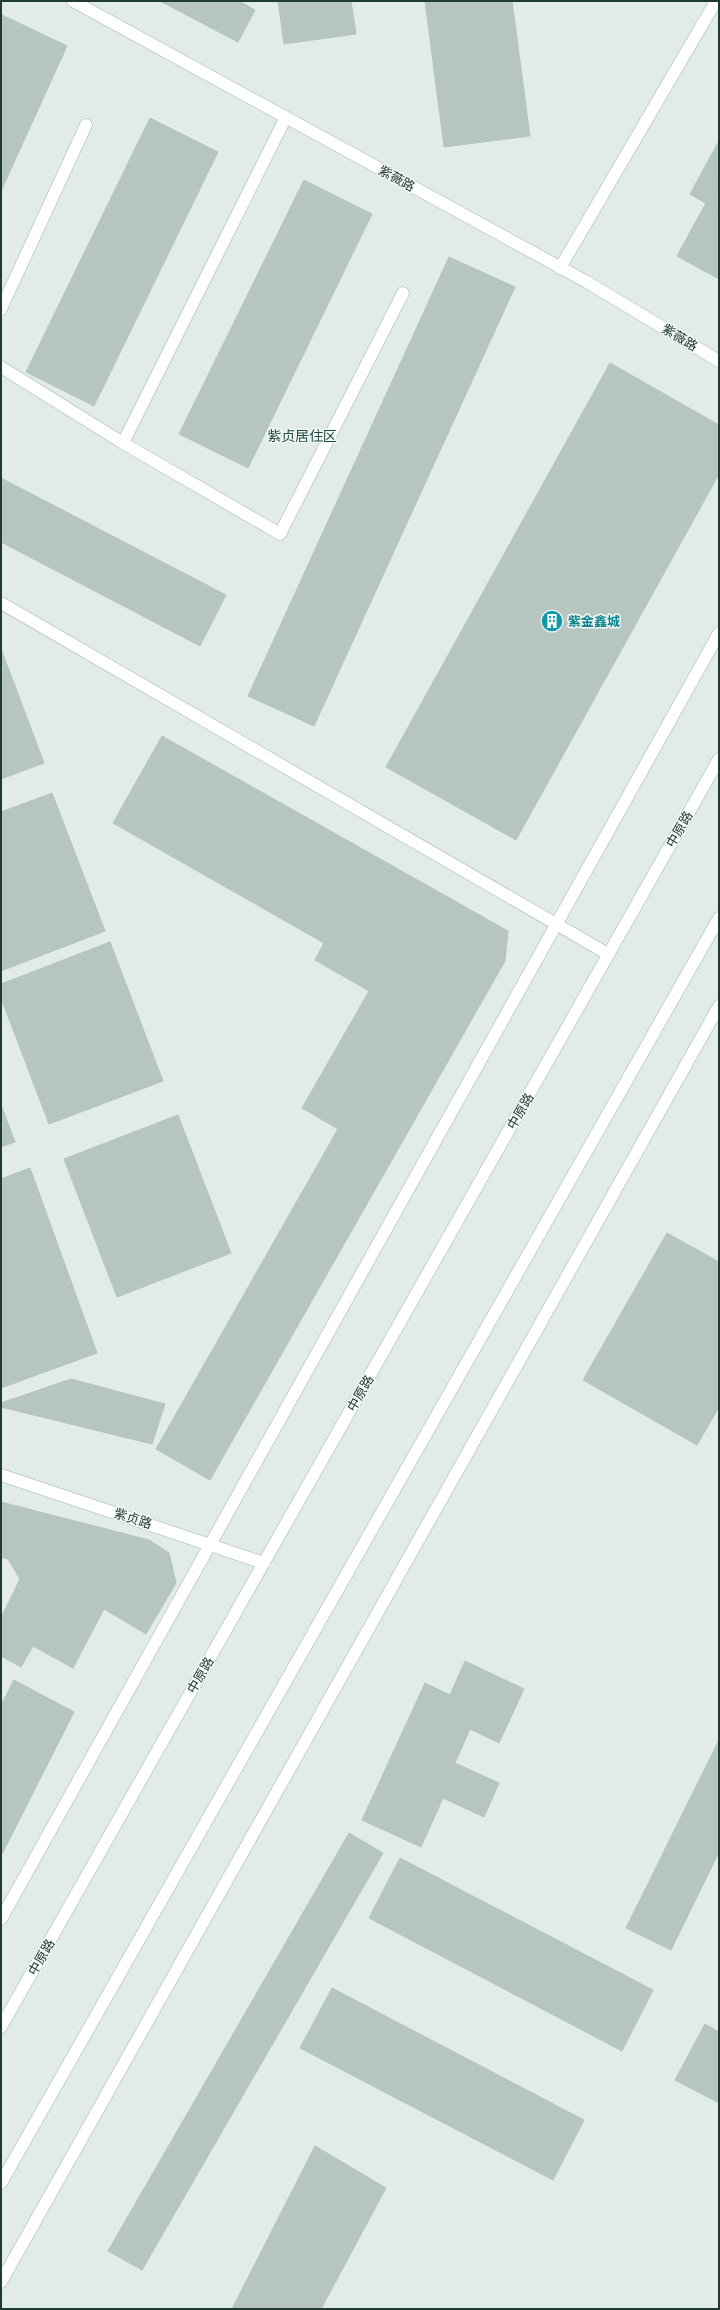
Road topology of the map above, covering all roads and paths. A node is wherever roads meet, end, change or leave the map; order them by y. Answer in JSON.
{"nodes":[{"id":1,"x":73,"y":1,"type":"edge"},
{"id":2,"x":716,"y":1,"type":"edge"},
{"id":3,"x":286,"y":117,"type":"junction"},
{"id":4,"x":86,"y":125,"type":"dead end"},
{"id":5,"x":560,"y":268,"type":"junction"},
{"id":6,"x":403,"y":293,"type":"dead end"},
{"id":7,"x":1,"y":309,"type":"edge"},
{"id":8,"x":719,"y":361,"type":"edge"},
{"id":9,"x":1,"y":367,"type":"edge"},
{"id":10,"x":123,"y":443,"type":"junction"},
{"id":11,"x":1,"y":603,"type":"edge"},
{"id":12,"x":719,"y":633,"type":"edge"},
{"id":13,"x":719,"y":759,"type":"edge"},
{"id":14,"x":719,"y":918,"type":"edge"},
{"id":15,"x":556,"y":924,"type":"junction"},
{"id":16,"x":608,"y":954,"type":"junction"},
{"id":17,"x":719,"y":1006,"type":"edge"},
{"id":18,"x":1,"y":1475,"type":"edge"},
{"id":19,"x":210,"y":1543,"type":"junction"},
{"id":20,"x":264,"y":1562,"type":"junction"},
{"id":21,"x":1,"y":1919,"type":"edge"},
{"id":22,"x":1,"y":2027,"type":"edge"},
{"id":23,"x":1,"y":2183,"type":"edge"},
{"id":24,"x":1,"y":2282,"type":"edge"}],
"edges":[{"from":1,"to":3,"type":"street","name":"紫薇路"},
{"from":2,"to":5,"type":"street"},
{"from":3,"to":5,"type":"street","name":"紫薇路"},
{"from":3,"to":10,"type":"street"},
{"from":4,"to":7,"type":"street"},
{"from":5,"to":8,"type":"street","name":"紫薇路"},
{"from":6,"to":10,"type":"street"},
{"from":9,"to":10,"type":"street"},
{"from":11,"to":15,"type":"street"},
{"from":12,"to":15,"type":"street"},
{"from":13,"to":16,"type":"street","name":"中原路"},
{"from":14,"to":23,"type":"street"},
{"from":15,"to":16,"type":"street"},
{"from":15,"to":19,"type":"street"},
{"from":16,"to":20,"type":"street","name":"中原路"},
{"from":17,"to":24,"type":"street"},
{"from":18,"to":19,"type":"street","name":"紫贞路"},
{"from":19,"to":20,"type":"street","name":"紫贞路"},
{"from":19,"to":21,"type":"street"},
{"from":20,"to":22,"type":"street","name":"中原路"}]}
